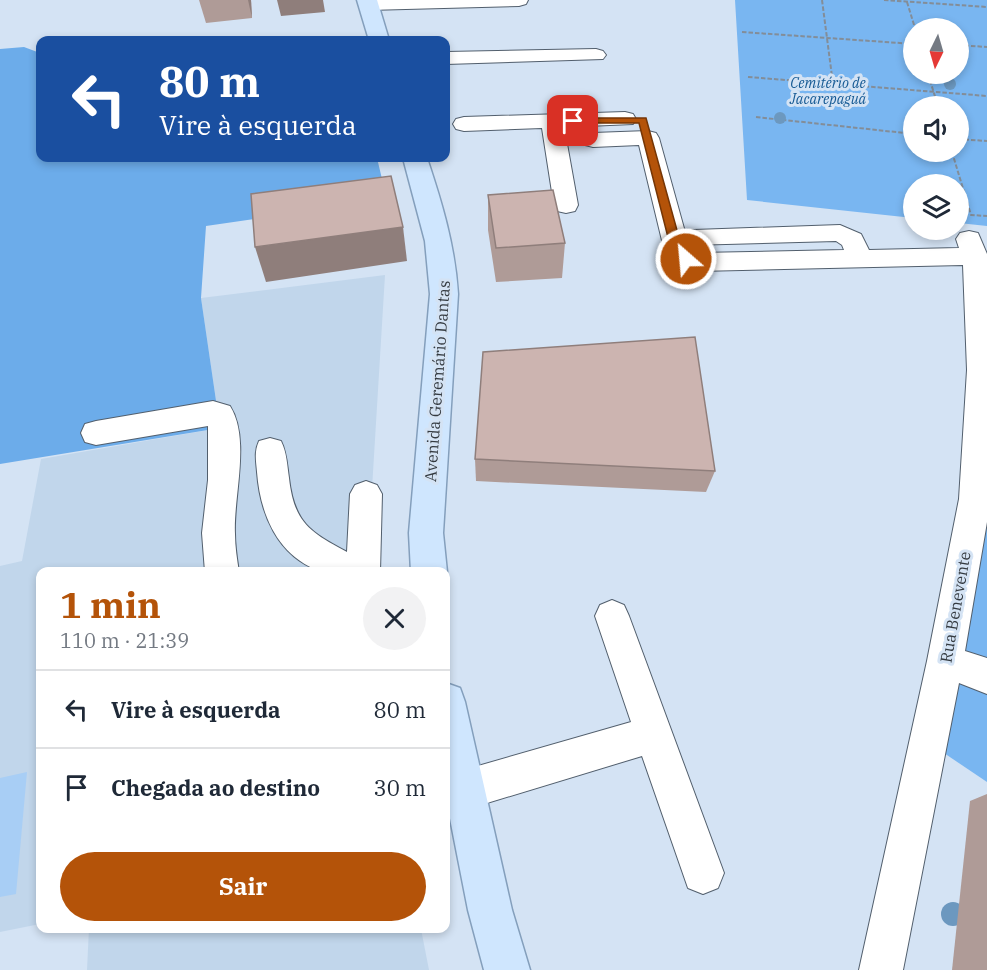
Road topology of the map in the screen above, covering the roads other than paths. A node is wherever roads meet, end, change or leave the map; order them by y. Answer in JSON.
{"nodes":[{"id":1,"x":519,"y":0,"type":"edge"},
{"id":2,"x":367,"y":2,"type":"edge"},
{"id":3,"x":378,"y":36,"type":"edge"},
{"id":4,"x":596,"y":55,"type":"dead end"},
{"id":5,"x":450,"y":58,"type":"edge"},
{"id":6,"x":552,"y":122,"type":"junction"},
{"id":7,"x":464,"y":124,"type":"dead end"},
{"id":8,"x":648,"y":138,"type":"junction"},
{"id":9,"x":593,"y":140,"type":"dead end"},
{"id":10,"x":416,"y":162,"type":"edge"},
{"id":11,"x":566,"y":205,"type":"dead end"},
{"id":12,"x":977,"y":237,"type":"edge"},
{"id":13,"x":694,"y":238,"type":"dead end"},
{"id":14,"x":860,"y":257,"type":"junction"},
{"id":15,"x":96,"y":433,"type":"dead end"},
{"id":16,"x":270,"y":450,"type":"dead end"},
{"id":17,"x":366,"y":494,"type":"dead end"},
{"id":18,"x":221,"y":567,"type":"edge"},
{"id":19,"x":344,"y":567,"type":"edge"},
{"id":20,"x":363,"y":567,"type":"edge"},
{"id":21,"x":429,"y":567,"type":"edge"},
{"id":22,"x":612,"y":616,"type":"dead end"},
{"id":23,"x":945,"y":661,"type":"junction"},
{"id":24,"x":987,"y":676,"type":"edge"},
{"id":25,"x":450,"y":722,"type":"edge"},
{"id":26,"x":654,"y":735,"type":"junction"},
{"id":27,"x":464,"y":790,"type":"junction"},
{"id":28,"x":703,"y":873,"type":"dead end"},
{"id":29,"x":507,"y":970,"type":"edge"},
{"id":30,"x":881,"y":970,"type":"edge"}],
"edges":[{"from":1,"to":2,"type":"street"},
{"from":2,"to":3,"type":"main road"},
{"from":4,"to":5,"type":"street"},
{"from":6,"to":7,"type":"street"},
{"from":6,"to":8,"type":"street"},
{"from":6,"to":11,"type":"street"},
{"from":8,"to":9,"type":"street"},
{"from":8,"to":14,"type":"street"},
{"from":10,"to":21,"type":"main road","name":"Avenida Geremário Dantas"},
{"from":12,"to":14,"type":"street"},
{"from":12,"to":23,"type":"street","name":"Rua Benevente"},
{"from":13,"to":14,"type":"street"},
{"from":15,"to":18,"type":"street"},
{"from":16,"to":19,"type":"street"},
{"from":17,"to":20,"type":"street"},
{"from":22,"to":26,"type":"street"},
{"from":23,"to":24,"type":"street"},
{"from":23,"to":30,"type":"street","name":"Rua Benevente"},
{"from":25,"to":27,"type":"main road"},
{"from":26,"to":27,"type":"street"},
{"from":26,"to":28,"type":"street"},
{"from":27,"to":29,"type":"main road"}]}
